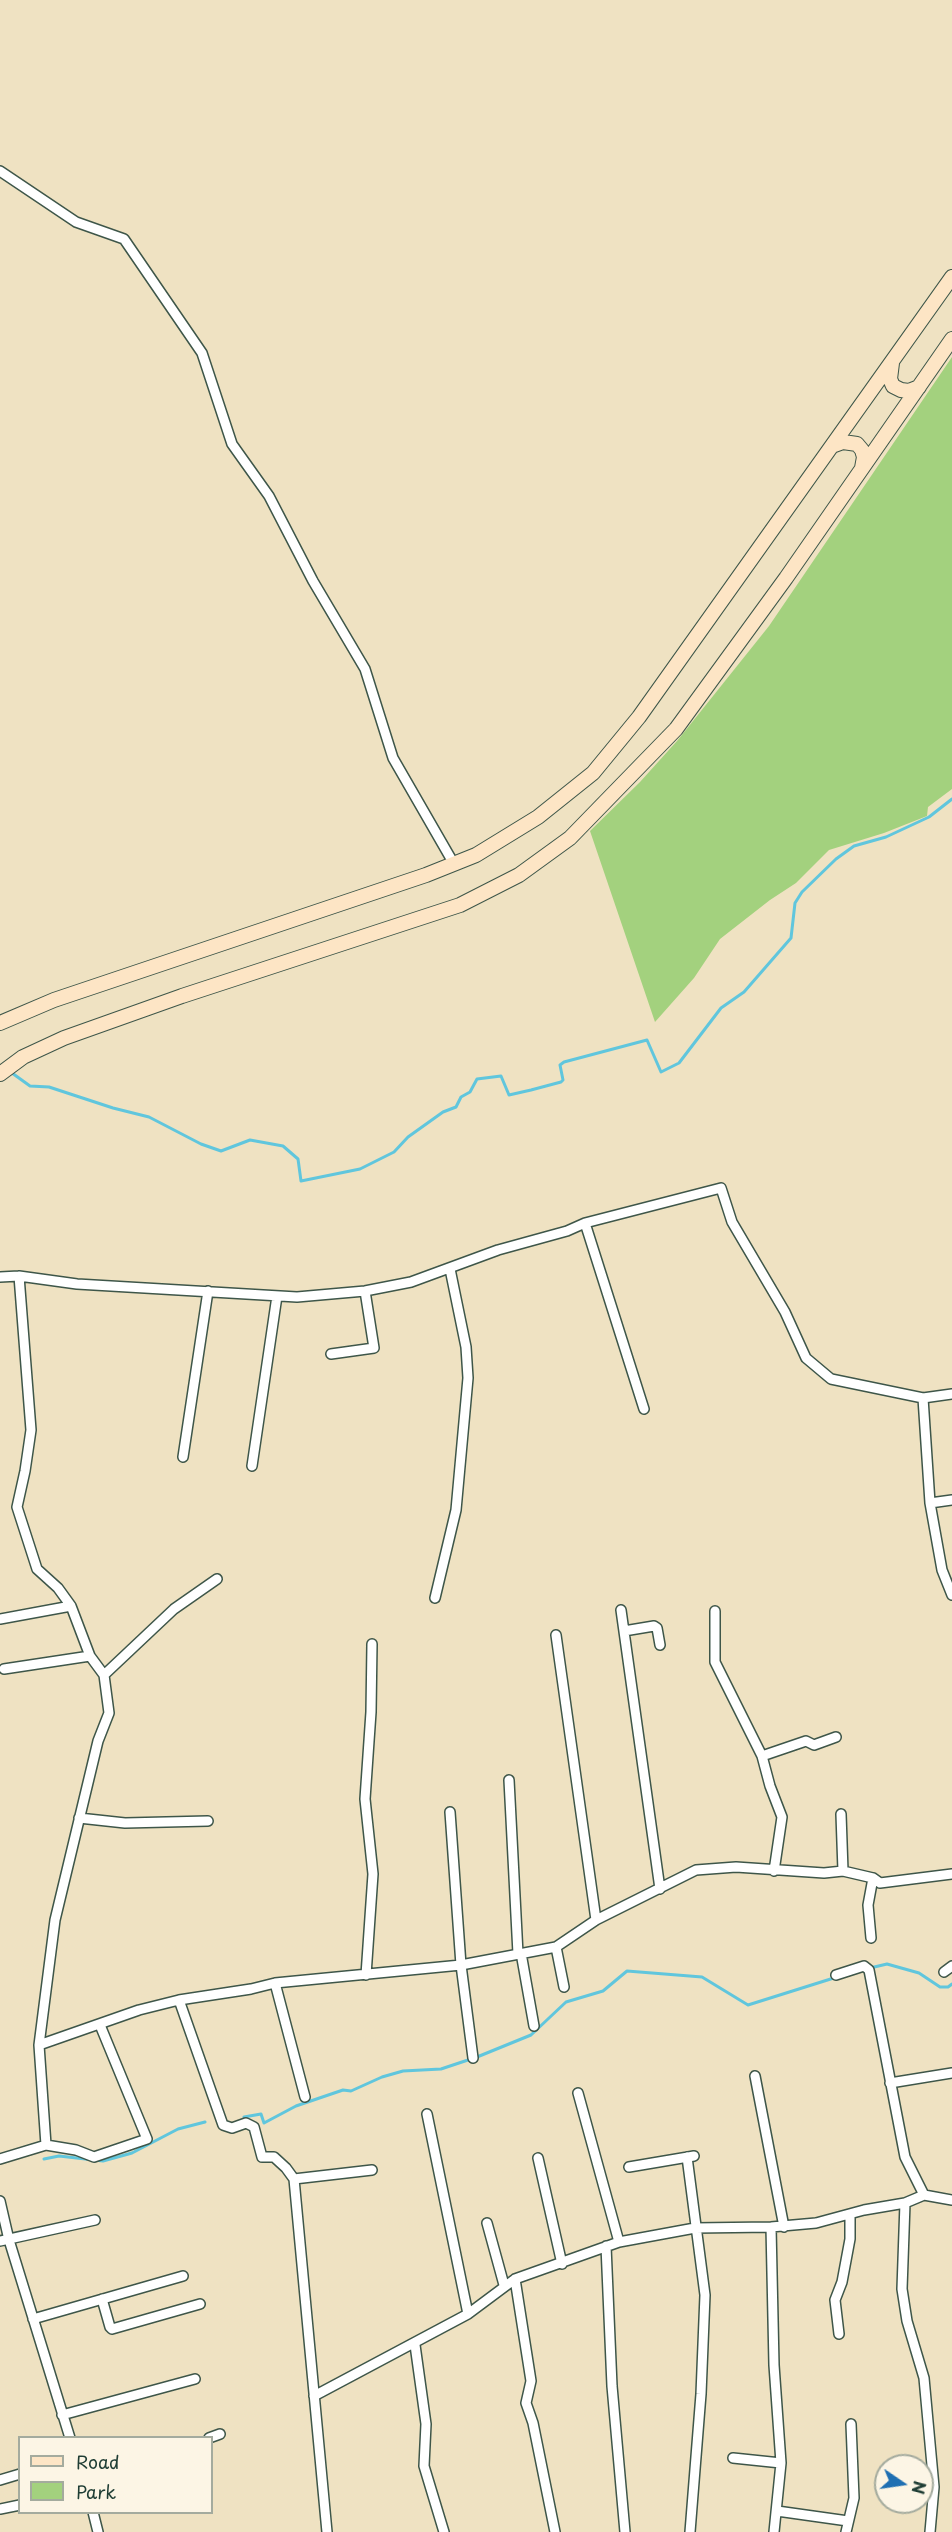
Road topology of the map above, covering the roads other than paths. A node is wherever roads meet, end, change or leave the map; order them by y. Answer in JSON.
{"nodes":[{"id":1,"x":0,"y":171,"type":"edge"},
{"id":2,"x":952,"y":277,"type":"edge"},
{"id":3,"x":952,"y":339,"type":"edge"},
{"id":4,"x":893,"y":361,"type":"junction"},
{"id":5,"x":919,"y":387,"type":"junction"},
{"id":6,"x":832,"y":446,"type":"junction"},
{"id":7,"x":862,"y":468,"type":"junction"},
{"id":8,"x":453,"y":864,"type":"junction"},
{"id":9,"x":0,"y":1023,"type":"edge"},
{"id":10,"x":0,"y":1074,"type":"edge"},
{"id":11,"x":585,"y":1223,"type":"junction"},
{"id":12,"x":450,"y":1269,"type":"junction"},
{"id":13,"x":19,"y":1276,"type":"junction"},
{"id":14,"x":0,"y":1277,"type":"edge"},
{"id":15,"x":208,"y":1291,"type":"junction"},
{"id":16,"x":365,"y":1291,"type":"junction"},
{"id":17,"x":277,"y":1296,"type":"junction"},
{"id":18,"x":331,"y":1354,"type":"dead end"},
{"id":19,"x":952,"y":1394,"type":"edge"},
{"id":20,"x":923,"y":1398,"type":"junction"},
{"id":21,"x":644,"y":1409,"type":"dead end"},
{"id":22,"x":183,"y":1456,"type":"dead end"},
{"id":23,"x":252,"y":1466,"type":"dead end"},
{"id":24,"x":952,"y":1500,"type":"edge"},
{"id":25,"x":930,"y":1503,"type":"junction"},
{"id":26,"x":217,"y":1579,"type":"dead end"},
{"id":27,"x":952,"y":1595,"type":"edge"},
{"id":28,"x":435,"y":1598,"type":"dead end"},
{"id":29,"x":71,"y":1605,"type":"junction"},
{"id":30,"x":621,"y":1610,"type":"dead end"},
{"id":31,"x":715,"y":1611,"type":"dead end"},
{"id":32,"x":0,"y":1619,"type":"edge"},
{"id":33,"x":624,"y":1631,"type":"junction"},
{"id":34,"x":556,"y":1635,"type":"dead end"},
{"id":35,"x":372,"y":1644,"type":"dead end"},
{"id":36,"x":660,"y":1645,"type":"dead end"},
{"id":37,"x":90,"y":1656,"type":"junction"},
{"id":38,"x":4,"y":1669,"type":"dead end"},
{"id":39,"x":104,"y":1675,"type":"junction"},
{"id":40,"x":836,"y":1737,"type":"dead end"},
{"id":41,"x":762,"y":1756,"type":"junction"},
{"id":42,"x":509,"y":1780,"type":"dead end"},
{"id":43,"x":450,"y":1812,"type":"dead end"},
{"id":44,"x":841,"y":1814,"type":"dead end"},
{"id":45,"x":79,"y":1818,"type":"junction"},
{"id":46,"x":208,"y":1821,"type":"dead end"},
{"id":47,"x":843,"y":1870,"type":"junction"},
{"id":48,"x":774,"y":1871,"type":"junction"},
{"id":49,"x":952,"y":1874,"type":"edge"},
{"id":50,"x":873,"y":1878,"type":"junction"},
{"id":51,"x":660,"y":1889,"type":"junction"},
{"id":52,"x":596,"y":1920,"type":"junction"},
{"id":53,"x":871,"y":1938,"type":"dead end"},
{"id":54,"x":556,"y":1947,"type":"junction"},
{"id":55,"x":519,"y":1953,"type":"junction"},
{"id":56,"x":461,"y":1965,"type":"junction"},
{"id":57,"x":836,"y":1975,"type":"dead end"},
{"id":58,"x":366,"y":1976,"type":"junction"},
{"id":59,"x":274,"y":1983,"type":"junction"},
{"id":60,"x":564,"y":1987,"type":"dead end"},
{"id":61,"x":179,"y":2000,"type":"junction"},
{"id":62,"x":100,"y":2025,"type":"junction"},
{"id":63,"x":534,"y":2026,"type":"dead end"},
{"id":64,"x":39,"y":2046,"type":"junction"},
{"id":65,"x":472,"y":2058,"type":"dead end"},
{"id":66,"x":952,"y":2073,"type":"edge"},
{"id":67,"x":754,"y":2076,"type":"dead end"},
{"id":68,"x":890,"y":2084,"type":"junction"},
{"id":69,"x":578,"y":2093,"type":"dead end"},
{"id":70,"x":305,"y":2097,"type":"dead end"},
{"id":71,"x":427,"y":2114,"type":"dead end"},
{"id":72,"x":46,"y":2145,"type":"junction"},
{"id":73,"x":538,"y":2158,"type":"dead end"},
{"id":74,"x":0,"y":2159,"type":"edge"},
{"id":75,"x":629,"y":2167,"type":"dead end"},
{"id":76,"x":372,"y":2170,"type":"dead end"},
{"id":77,"x":294,"y":2179,"type":"junction"},
{"id":78,"x":924,"y":2195,"type":"junction"},
{"id":79,"x":952,"y":2200,"type":"edge"},
{"id":80,"x":0,"y":2201,"type":"edge"},
{"id":81,"x":905,"y":2203,"type":"junction"},
{"id":82,"x":850,"y":2215,"type":"junction"},
{"id":83,"x":95,"y":2220,"type":"dead end"},
{"id":84,"x":487,"y":2223,"type":"dead end"},
{"id":85,"x":784,"y":2227,"type":"junction"},
{"id":86,"x":695,"y":2228,"type":"junction"},
{"id":87,"x":771,"y":2228,"type":"junction"},
{"id":88,"x":4,"y":2240,"type":"edge"},
{"id":89,"x":619,"y":2242,"type":"junction"},
{"id":90,"x":606,"y":2246,"type":"junction"},
{"id":91,"x":562,"y":2264,"type":"junction"},
{"id":92,"x":183,"y":2276,"type":"dead end"},
{"id":93,"x":514,"y":2279,"type":"junction"},
{"id":94,"x":504,"y":2285,"type":"junction"},
{"id":95,"x":102,"y":2299,"type":"junction"},
{"id":96,"x":200,"y":2304,"type":"dead end"},
{"id":97,"x":468,"y":2314,"type":"junction"},
{"id":98,"x":33,"y":2319,"type":"junction"},
{"id":99,"x":839,"y":2334,"type":"dead end"},
{"id":100,"x":415,"y":2345,"type":"junction"},
{"id":101,"x":195,"y":2379,"type":"dead end"},
{"id":102,"x":314,"y":2396,"type":"junction"},
{"id":103,"x":62,"y":2415,"type":"junction"},
{"id":104,"x":851,"y":2424,"type":"dead end"},
{"id":105,"x":220,"y":2434,"type":"dead end"},
{"id":106,"x":69,"y":2436,"type":"edge"},
{"id":107,"x":213,"y":2437,"type":"edge"},
{"id":108,"x":734,"y":2458,"type":"dead end"},
{"id":109,"x":781,"y":2463,"type":"junction"},
{"id":110,"x":18,"y":2475,"type":"edge"},
{"id":111,"x":0,"y":2480,"type":"edge"},
{"id":112,"x":18,"y":2505,"type":"edge"},
{"id":113,"x":0,"y":2509,"type":"edge"},
{"id":114,"x":777,"y":2511,"type":"junction"},
{"id":115,"x":94,"y":2514,"type":"edge"},
{"id":116,"x":848,"y":2521,"type":"junction"},
{"id":117,"x":98,"y":2532,"type":"edge"},
{"id":118,"x":327,"y":2532,"type":"edge"},
{"id":119,"x":444,"y":2532,"type":"edge"},
{"id":120,"x":555,"y":2532,"type":"edge"},
{"id":121,"x":625,"y":2532,"type":"edge"},
{"id":122,"x":690,"y":2532,"type":"edge"},
{"id":123,"x":774,"y":2532,"type":"edge"},
{"id":124,"x":846,"y":2532,"type":"edge"},
{"id":125,"x":930,"y":2532,"type":"edge"}],
"edges":[{"from":1,"to":8,"type":"street"},
{"from":2,"to":4,"type":"street"},
{"from":3,"to":5,"type":"street"},
{"from":4,"to":5,"type":"street"},
{"from":4,"to":6,"type":"street"},
{"from":5,"to":7,"type":"street"},
{"from":6,"to":7,"type":"street"},
{"from":6,"to":8,"type":"street"},
{"from":7,"to":10,"type":"street"},
{"from":8,"to":9,"type":"street"},
{"from":11,"to":12,"type":"street"},
{"from":11,"to":20,"type":"street"},
{"from":11,"to":21,"type":"street"},
{"from":12,"to":16,"type":"street"},
{"from":12,"to":28,"type":"street"},
{"from":13,"to":14,"type":"street"},
{"from":13,"to":15,"type":"street"},
{"from":13,"to":29,"type":"street"},
{"from":15,"to":17,"type":"street"},
{"from":15,"to":22,"type":"street"},
{"from":16,"to":17,"type":"street"},
{"from":16,"to":18,"type":"street"},
{"from":17,"to":23,"type":"street"},
{"from":19,"to":20,"type":"street"},
{"from":20,"to":25,"type":"street"},
{"from":24,"to":25,"type":"street"},
{"from":25,"to":27,"type":"street"},
{"from":26,"to":39,"type":"street"},
{"from":29,"to":32,"type":"street"},
{"from":29,"to":37,"type":"street"},
{"from":30,"to":33,"type":"street"},
{"from":31,"to":41,"type":"street"},
{"from":33,"to":36,"type":"street"},
{"from":33,"to":51,"type":"street"},
{"from":34,"to":52,"type":"street"},
{"from":35,"to":58,"type":"street"},
{"from":37,"to":38,"type":"street"},
{"from":37,"to":39,"type":"street"},
{"from":39,"to":45,"type":"street"},
{"from":40,"to":41,"type":"street"},
{"from":41,"to":48,"type":"street"},
{"from":42,"to":55,"type":"street"},
{"from":43,"to":56,"type":"street"},
{"from":44,"to":47,"type":"street"},
{"from":45,"to":46,"type":"street"},
{"from":45,"to":64,"type":"street"},
{"from":47,"to":48,"type":"street"},
{"from":47,"to":50,"type":"street"},
{"from":48,"to":51,"type":"street"},
{"from":49,"to":50,"type":"street"},
{"from":50,"to":53,"type":"street"},
{"from":51,"to":52,"type":"street"},
{"from":52,"to":54,"type":"street"},
{"from":54,"to":55,"type":"street"},
{"from":54,"to":60,"type":"street"},
{"from":55,"to":56,"type":"street"},
{"from":55,"to":63,"type":"street"},
{"from":56,"to":58,"type":"street"},
{"from":56,"to":65,"type":"street"},
{"from":57,"to":68,"type":"street"},
{"from":58,"to":59,"type":"street"},
{"from":59,"to":61,"type":"street"},
{"from":59,"to":70,"type":"street"},
{"from":61,"to":62,"type":"street"},
{"from":61,"to":77,"type":"street"},
{"from":62,"to":64,"type":"street"},
{"from":62,"to":72,"type":"street"},
{"from":64,"to":72,"type":"street"},
{"from":66,"to":68,"type":"street"},
{"from":67,"to":85,"type":"street"},
{"from":68,"to":78,"type":"street"},
{"from":69,"to":89,"type":"street"},
{"from":71,"to":97,"type":"street"},
{"from":72,"to":74,"type":"street"},
{"from":73,"to":91,"type":"street"},
{"from":75,"to":86,"type":"street"},
{"from":76,"to":77,"type":"street"},
{"from":77,"to":102,"type":"street"},
{"from":78,"to":79,"type":"street"},
{"from":78,"to":81,"type":"street"},
{"from":80,"to":88,"type":"street"},
{"from":81,"to":82,"type":"street"},
{"from":81,"to":125,"type":"street"},
{"from":82,"to":85,"type":"street"},
{"from":82,"to":99,"type":"street"},
{"from":83,"to":88,"type":"street"},
{"from":84,"to":94,"type":"street"},
{"from":85,"to":87,"type":"street"},
{"from":86,"to":87,"type":"street"},
{"from":86,"to":89,"type":"street"},
{"from":86,"to":122,"type":"street"},
{"from":87,"to":109,"type":"street"},
{"from":88,"to":98,"type":"street"},
{"from":89,"to":90,"type":"street"},
{"from":90,"to":91,"type":"street"},
{"from":90,"to":121,"type":"street"},
{"from":91,"to":93,"type":"street"},
{"from":92,"to":95,"type":"street"},
{"from":93,"to":94,"type":"street"},
{"from":93,"to":120,"type":"street"},
{"from":94,"to":97,"type":"street"},
{"from":95,"to":96,"type":"street"},
{"from":95,"to":98,"type":"street"},
{"from":97,"to":100,"type":"street"},
{"from":98,"to":103,"type":"street"},
{"from":100,"to":102,"type":"street"},
{"from":100,"to":119,"type":"street"},
{"from":101,"to":103,"type":"street"},
{"from":102,"to":118,"type":"street"},
{"from":103,"to":106,"type":"street"},
{"from":104,"to":116,"type":"street"},
{"from":105,"to":107,"type":"street"},
{"from":108,"to":109,"type":"street"},
{"from":109,"to":114,"type":"street"},
{"from":110,"to":111,"type":"street"},
{"from":112,"to":113,"type":"street"},
{"from":114,"to":116,"type":"street"},
{"from":114,"to":123,"type":"street"},
{"from":115,"to":117,"type":"street"},
{"from":116,"to":124,"type":"street"}]}
